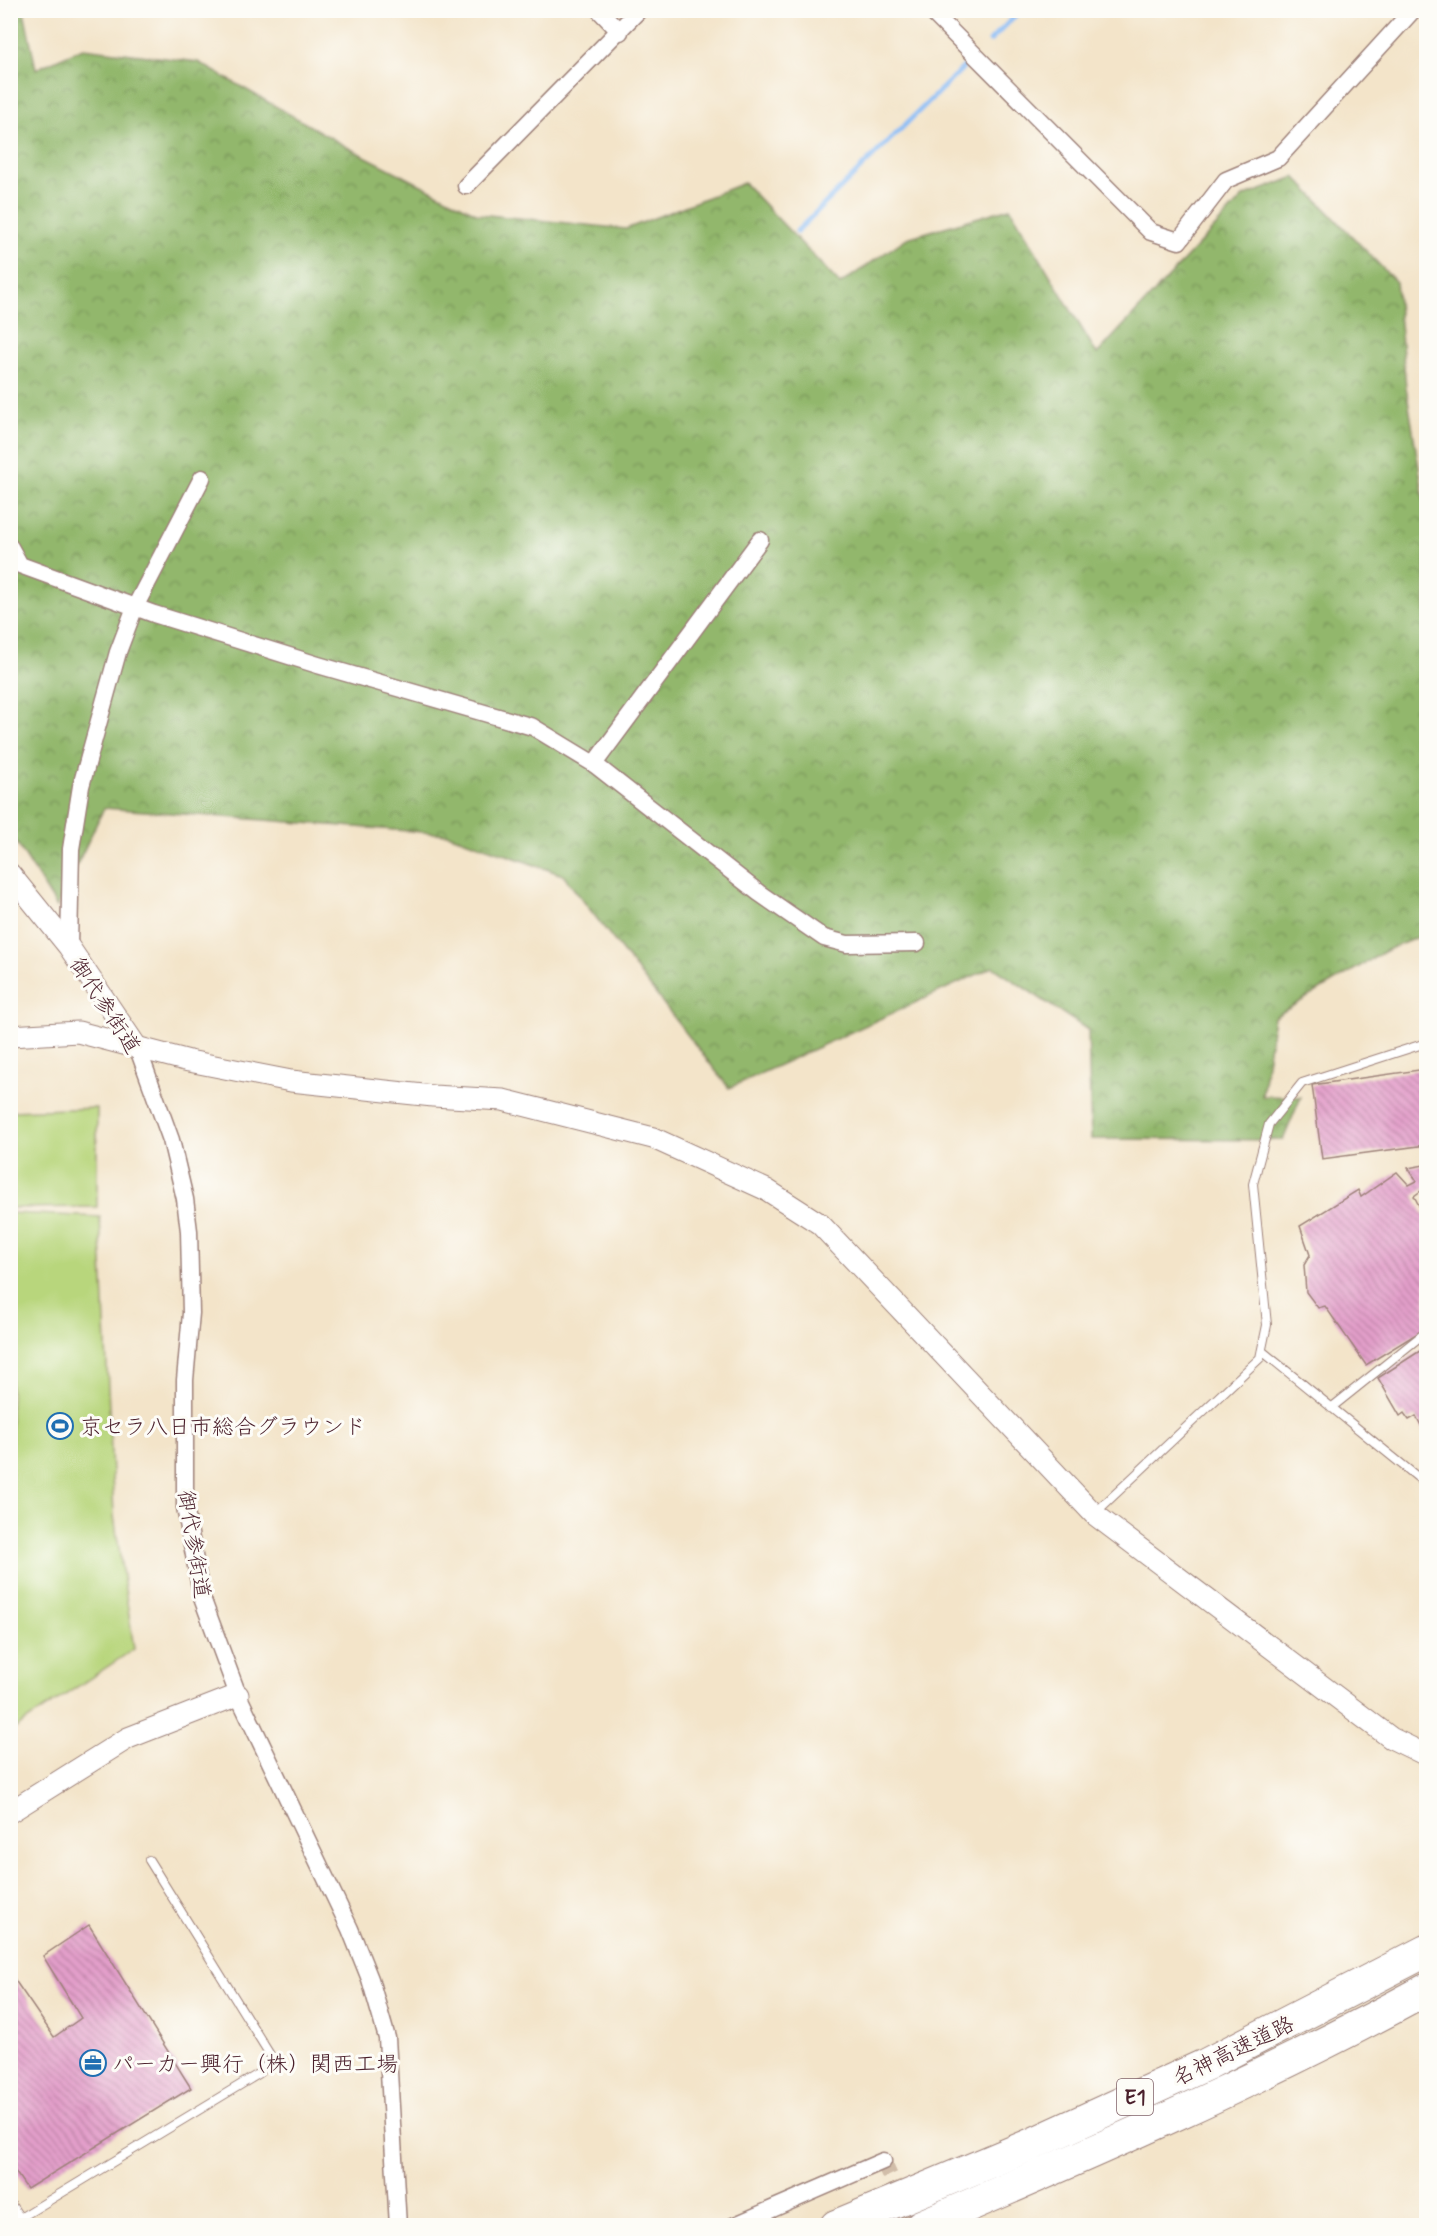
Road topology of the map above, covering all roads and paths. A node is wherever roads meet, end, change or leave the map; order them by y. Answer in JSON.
{"nodes":[{"id":1,"x":599,"y":10,"type":"edge"},
{"id":2,"x":639,"y":10,"type":"edge"},
{"id":3,"x":930,"y":10,"type":"edge"},
{"id":4,"x":1413,"y":10,"type":"edge"},
{"id":5,"x":620,"y":32,"type":"junction"},
{"id":6,"x":466,"y":186,"type":"dead end"},
{"id":7,"x":202,"y":478,"type":"dead end"},
{"id":8,"x":760,"y":540,"type":"dead end"},
{"id":9,"x":10,"y":547,"type":"edge"},
{"id":10,"x":135,"y":607,"type":"junction"},
{"id":11,"x":594,"y":764,"type":"junction"},
{"id":12,"x":10,"y":874,"type":"edge"},
{"id":13,"x":917,"y":943,"type":"dead end"},
{"id":14,"x":69,"y":947,"type":"junction"},
{"id":15,"x":10,"y":1036,"type":"edge"},
{"id":16,"x":1426,"y":1043,"type":"edge"},
{"id":17,"x":138,"y":1049,"type":"junction"},
{"id":18,"x":1426,"y":1332,"type":"edge"},
{"id":19,"x":1262,"y":1352,"type":"junction"},
{"id":20,"x":1331,"y":1408,"type":"junction"},
{"id":21,"x":1426,"y":1484,"type":"edge"},
{"id":22,"x":1094,"y":1514,"type":"junction"},
{"id":23,"x":238,"y":1695,"type":"junction"},
{"id":24,"x":1426,"y":1755,"type":"edge"},
{"id":25,"x":10,"y":1812,"type":"edge"},
{"id":26,"x":149,"y":1860,"type":"dead end"},
{"id":27,"x":1426,"y":1951,"type":"edge"},
{"id":28,"x":1426,"y":1990,"type":"edge"},
{"id":29,"x":883,"y":2161,"type":"dead end"},
{"id":30,"x":10,"y":2203,"type":"edge"},
{"id":31,"x":398,"y":2226,"type":"edge"},
{"id":32,"x":733,"y":2226,"type":"edge"},
{"id":33,"x":836,"y":2226,"type":"edge"},
{"id":34,"x":921,"y":2226,"type":"edge"}],
"edges":[{"from":1,"to":5,"type":"street"},
{"from":2,"to":5,"type":"street"},
{"from":3,"to":4,"type":"street"},
{"from":5,"to":6,"type":"street"},
{"from":7,"to":10,"type":"street"},
{"from":8,"to":11,"type":"street"},
{"from":9,"to":10,"type":"street"},
{"from":10,"to":11,"type":"street"},
{"from":10,"to":14,"type":"street"},
{"from":11,"to":13,"type":"street"},
{"from":12,"to":14,"type":"street","name":"御代参街道"},
{"from":14,"to":17,"type":"street","name":"御代参街道"},
{"from":15,"to":17,"type":"street"},
{"from":16,"to":19,"type":"lane"},
{"from":17,"to":22,"type":"street"},
{"from":17,"to":23,"type":"street","name":"御代参街道"},
{"from":18,"to":20,"type":"lane"},
{"from":19,"to":20,"type":"lane"},
{"from":19,"to":22,"type":"lane"},
{"from":20,"to":21,"type":"lane"},
{"from":22,"to":24,"type":"street"},
{"from":23,"to":25,"type":"street"},
{"from":23,"to":31,"type":"street","name":"御代参街道"},
{"from":26,"to":30,"type":"lane"},
{"from":27,"to":33,"type":"highway","name":"名神高速道路","number":"E1"},
{"from":28,"to":34,"type":"highway","name":"名神高速道路","number":"E1"},
{"from":29,"to":32,"type":"street"}]}
